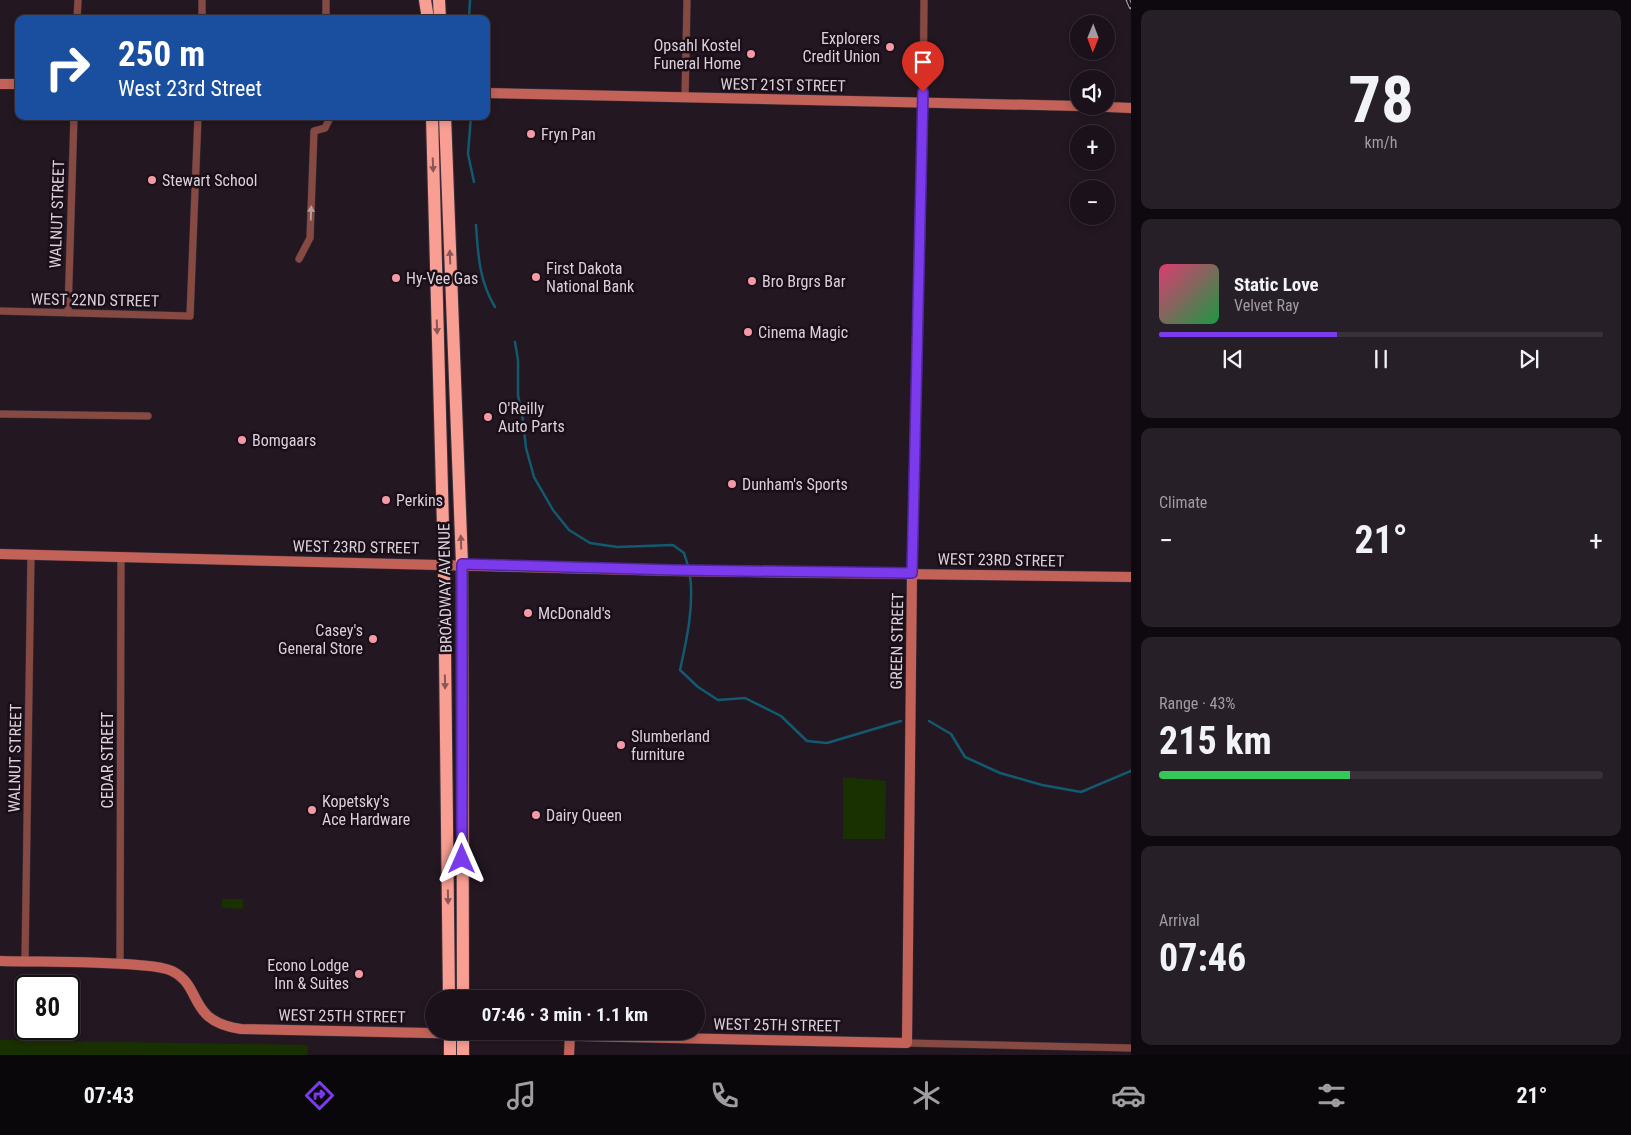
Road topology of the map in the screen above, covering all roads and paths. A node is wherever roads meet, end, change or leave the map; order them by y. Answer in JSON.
{"nodes":[{"id":1,"x":78,"y":0,"type":"edge"},
{"id":2,"x":202,"y":0,"type":"edge"},
{"id":3,"x":326,"y":0,"type":"edge"},
{"id":4,"x":425,"y":0,"type":"edge"},
{"id":5,"x":439,"y":0,"type":"edge"},
{"id":6,"x":687,"y":0,"type":"edge"},
{"id":7,"x":924,"y":0,"type":"edge"},
{"id":8,"x":77,"y":15,"type":"edge"},
{"id":9,"x":202,"y":15,"type":"edge"},
{"id":10,"x":326,"y":15,"type":"edge"},
{"id":11,"x":427,"y":15,"type":"edge"},
{"id":12,"x":440,"y":15,"type":"edge"},
{"id":13,"x":0,"y":84,"type":"edge"},
{"id":14,"x":15,"y":84,"type":"edge"},
{"id":15,"x":490,"y":93,"type":"edge"},
{"id":16,"x":685,"y":98,"type":"junction"},
{"id":17,"x":922,"y":102,"type":"junction"},
{"id":18,"x":1070,"y":106,"type":"edge"},
{"id":19,"x":1115,"y":107,"type":"edge"},
{"id":20,"x":1131,"y":108,"type":"edge"},
{"id":21,"x":74,"y":120,"type":"edge"},
{"id":22,"x":198,"y":120,"type":"edge"},
{"id":23,"x":324,"y":120,"type":"edge"},
{"id":24,"x":329,"y":120,"type":"edge"},
{"id":25,"x":432,"y":120,"type":"edge"},
{"id":26,"x":445,"y":120,"type":"edge"},
{"id":27,"x":320,"y":130,"type":"junction"},
{"id":28,"x":299,"y":258,"type":"dead end"},
{"id":29,"x":0,"y":311,"type":"edge"},
{"id":30,"x":68,"y":313,"type":"junction"},
{"id":31,"x":0,"y":414,"type":"edge"},
{"id":32,"x":148,"y":416,"type":"dead end"},
{"id":33,"x":0,"y":554,"type":"edge"},
{"id":34,"x":31,"y":555,"type":"junction"},
{"id":35,"x":121,"y":557,"type":"junction"},
{"id":36,"x":444,"y":564,"type":"junction"},
{"id":37,"x":462,"y":564,"type":"junction"},
{"id":38,"x":912,"y":573,"type":"junction"},
{"id":39,"x":1131,"y":577,"type":"edge"},
{"id":40,"x":0,"y":961,"type":"edge"},
{"id":41,"x":25,"y":962,"type":"junction"},
{"id":42,"x":120,"y":963,"type":"junction"},
{"id":43,"x":450,"y":990,"type":"edge"},
{"id":44,"x":463,"y":990,"type":"edge"},
{"id":45,"x":425,"y":1031,"type":"edge"},
{"id":46,"x":705,"y":1038,"type":"edge"},
{"id":47,"x":454,"y":1040,"type":"edge"},
{"id":48,"x":458,"y":1040,"type":"edge"},
{"id":49,"x":570,"y":1040,"type":"edge"},
{"id":50,"x":907,"y":1043,"type":"junction"},
{"id":51,"x":1131,"y":1048,"type":"edge"},
{"id":52,"x":450,"y":1055,"type":"edge"},
{"id":53,"x":463,"y":1055,"type":"edge"},
{"id":54,"x":569,"y":1055,"type":"edge"}],
"edges":[{"from":1,"to":8,"type":"street"},
{"from":2,"to":9,"type":"street"},
{"from":3,"to":10,"type":"street"},
{"from":4,"to":11,"type":"highway"},
{"from":5,"to":12,"type":"highway"},
{"from":6,"to":16,"type":"street"},
{"from":7,"to":17,"type":"street","name":"GREEN STREET"},
{"from":13,"to":14,"type":"street"},
{"from":15,"to":16,"type":"street","name":"WEST 21ST STREET"},
{"from":16,"to":17,"type":"street","name":"WEST 21ST STREET"},
{"from":17,"to":18,"type":"street","name":"WEST 21ST STREET"},
{"from":17,"to":38,"type":"street","name":"GREEN STREET"},
{"from":19,"to":20,"type":"street"},
{"from":21,"to":30,"type":"street","name":"WALNUT STREET"},
{"from":22,"to":30,"type":"street","name":"WEST 22ND STREET"},
{"from":23,"to":27,"type":"street"},
{"from":24,"to":27,"type":"street"},
{"from":25,"to":36,"type":"highway","name":"BROADWAY AVENUE","one_way":true},
{"from":37,"to":26,"type":"highway","name":"BROADWAY AVENUE","one_way":true},
{"from":28,"to":27,"type":"street","one_way":true},
{"from":29,"to":30,"type":"street","name":"WEST 22ND STREET"},
{"from":31,"to":32,"type":"street"},
{"from":33,"to":34,"type":"street","name":"WEST 23RD STREET"},
{"from":34,"to":35,"type":"street","name":"WEST 23RD STREET"},
{"from":34,"to":41,"type":"street","name":"WALNUT STREET"},
{"from":35,"to":36,"type":"street","name":"WEST 23RD STREET"},
{"from":35,"to":42,"type":"street","name":"CEDAR STREET"},
{"from":36,"to":37,"type":"street","name":"WEST 23RD STREET"},
{"from":36,"to":43,"type":"highway","name":"BROADWAY AVENUE","one_way":true},
{"from":37,"to":38,"type":"street","name":"WEST 23RD STREET"},
{"from":37,"to":44,"type":"highway","name":"BROADWAY AVENUE"},
{"from":38,"to":39,"type":"street","name":"WEST 23RD STREET"},
{"from":38,"to":50,"type":"street","name":"GREEN STREET"},
{"from":40,"to":41,"type":"street","name":"WEST 25TH STREET"},
{"from":41,"to":42,"type":"street","name":"WEST 25TH STREET"},
{"from":42,"to":45,"type":"street","name":"WEST 25TH STREET"},
{"from":46,"to":50,"type":"street","name":"WEST 25TH STREET"},
{"from":47,"to":52,"type":"highway"},
{"from":48,"to":53,"type":"highway"},
{"from":49,"to":54,"type":"street"},
{"from":50,"to":51,"type":"street","name":"WEST 25TH STREET"}]}
